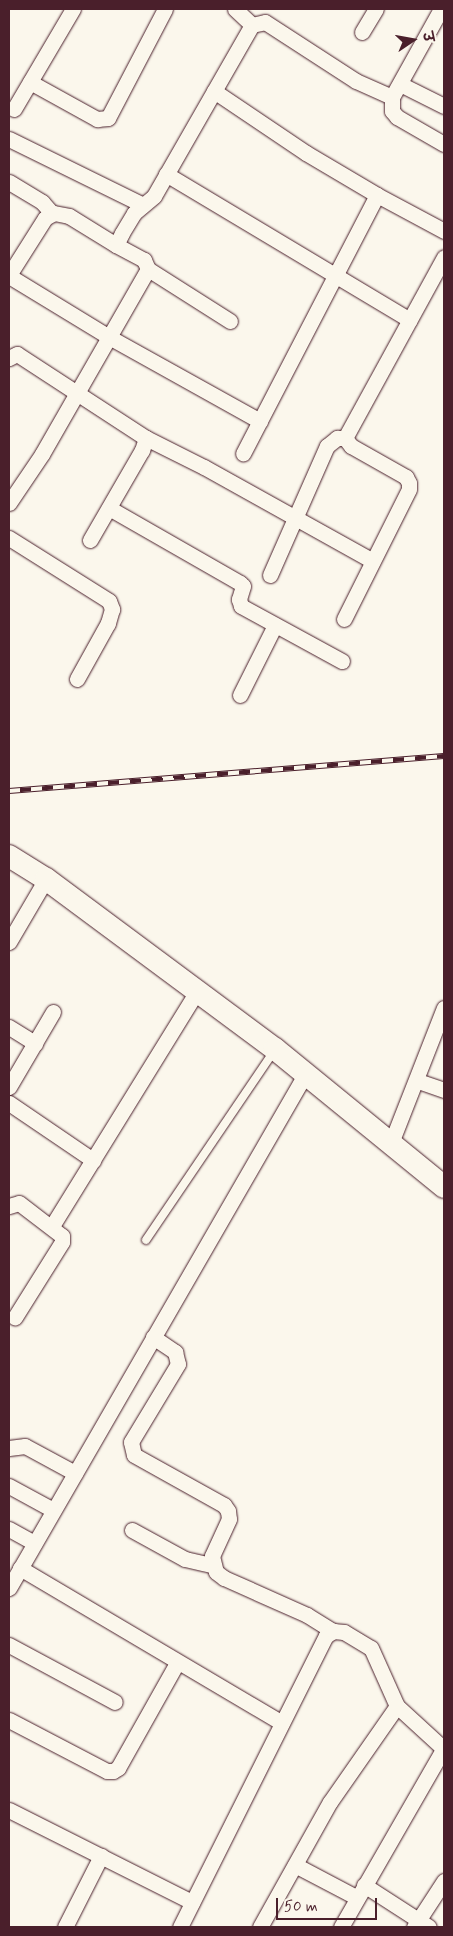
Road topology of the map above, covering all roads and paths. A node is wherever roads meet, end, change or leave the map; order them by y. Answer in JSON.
{"nodes":[{"id":1,"x":74,"y":9,"type":"edge"},
{"id":2,"x":165,"y":9,"type":"edge"},
{"id":3,"x":235,"y":9,"type":"edge"},
{"id":4,"x":376,"y":9,"type":"edge"},
{"id":5,"x":442,"y":12,"type":"edge"},
{"id":6,"x":252,"y":24,"type":"junction"},
{"id":7,"x":362,"y":32,"type":"dead end"},
{"id":8,"x":30,"y":82,"type":"junction"},
{"id":9,"x":400,"y":84,"type":"junction"},
{"id":10,"x":214,"y":91,"type":"junction"},
{"id":11,"x":392,"y":97,"type":"junction"},
{"id":12,"x":444,"y":106,"type":"edge"},
{"id":13,"x":14,"y":109,"type":"dead end"},
{"id":14,"x":9,"y":139,"type":"edge"},
{"id":15,"x":444,"y":144,"type":"edge"},
{"id":16,"x":166,"y":174,"type":"junction"},
{"id":17,"x":9,"y":182,"type":"edge"},
{"id":18,"x":377,"y":195,"type":"junction"},
{"id":19,"x":143,"y":205,"type":"junction"},
{"id":20,"x":52,"y":213,"type":"junction"},
{"id":21,"x":444,"y":230,"type":"edge"},
{"id":22,"x":116,"y":245,"type":"junction"},
{"id":23,"x":444,"y":257,"type":"edge"},
{"id":24,"x":148,"y":270,"type":"junction"},
{"id":25,"x":10,"y":272,"type":"edge"},
{"id":26,"x":336,"y":274,"type":"junction"},
{"id":27,"x":410,"y":320,"type":"junction"},
{"id":28,"x":230,"y":321,"type":"dead end"},
{"id":29,"x":109,"y":337,"type":"junction"},
{"id":30,"x":9,"y":358,"type":"edge"},
{"id":31,"x":77,"y":392,"type":"junction"},
{"id":32,"x":260,"y":421,"type":"junction"},
{"id":33,"x":146,"y":438,"type":"junction"},
{"id":34,"x":345,"y":438,"type":"junction"},
{"id":35,"x":243,"y":453,"type":"dead end"},
{"id":36,"x":9,"y":503,"type":"edge"},
{"id":37,"x":109,"y":508,"type":"junction"},
{"id":38,"x":296,"y":518,"type":"junction"},
{"id":39,"x":9,"y":538,"type":"edge"},
{"id":40,"x":90,"y":540,"type":"dead end"},
{"id":41,"x":373,"y":561,"type":"junction"},
{"id":42,"x":270,"y":575,"type":"dead end"},
{"id":43,"x":344,"y":618,"type":"dead end"},
{"id":44,"x":275,"y":624,"type":"junction"},
{"id":45,"x":342,"y":661,"type":"dead end"},
{"id":46,"x":77,"y":678,"type":"dead end"},
{"id":47,"x":240,"y":695,"type":"dead end"},
{"id":48,"x":9,"y":856,"type":"edge"},
{"id":49,"x":46,"y":879,"type":"junction"},
{"id":50,"x":9,"y":942,"type":"edge"},
{"id":51,"x":196,"y":993,"type":"junction"},
{"id":52,"x":444,"y":1010,"type":"edge"},
{"id":53,"x":54,"y":1012,"type":"dead end"},
{"id":54,"x":9,"y":1027,"type":"edge"},
{"id":55,"x":35,"y":1043,"type":"junction"},
{"id":56,"x":275,"y":1049,"type":"junction"},
{"id":57,"x":306,"y":1073,"type":"junction"},
{"id":58,"x":418,"y":1081,"type":"junction"},
{"id":59,"x":9,"y":1086,"type":"edge"},
{"id":60,"x":444,"y":1090,"type":"edge"},
{"id":61,"x":10,"y":1107,"type":"edge"},
{"id":62,"x":391,"y":1143,"type":"junction"},
{"id":63,"x":93,"y":1160,"type":"junction"},
{"id":64,"x":444,"y":1187,"type":"edge"},
{"id":65,"x":9,"y":1206,"type":"edge"},
{"id":66,"x":52,"y":1226,"type":"junction"},
{"id":67,"x":146,"y":1240,"type":"dead end"},
{"id":68,"x":15,"y":1317,"type":"dead end"},
{"id":69,"x":153,"y":1337,"type":"junction"},
{"id":70,"x":9,"y":1448,"type":"edge"},
{"id":71,"x":74,"y":1473,"type":"junction"},
{"id":72,"x":9,"y":1486,"type":"edge"},
{"id":73,"x":53,"y":1510,"type":"junction"},
{"id":74,"x":9,"y":1529,"type":"edge"},
{"id":75,"x":132,"y":1530,"type":"dead end"},
{"id":76,"x":34,"y":1543,"type":"junction"},
{"id":77,"x":212,"y":1565,"type":"junction"},
{"id":78,"x":20,"y":1568,"type":"junction"},
{"id":79,"x":9,"y":1588,"type":"edge"},
{"id":80,"x":333,"y":1631,"type":"junction"},
{"id":81,"x":9,"y":1645,"type":"edge"},
{"id":82,"x":177,"y":1663,"type":"junction"},
{"id":83,"x":115,"y":1702,"type":"dead end"},
{"id":84,"x":397,"y":1706,"type":"junction"},
{"id":85,"x":9,"y":1720,"type":"edge"},
{"id":86,"x":282,"y":1723,"type":"junction"},
{"id":87,"x":444,"y":1748,"type":"edge"},
{"id":88,"x":9,"y":1810,"type":"edge"},
{"id":89,"x":101,"y":1856,"type":"junction"},
{"id":90,"x":295,"y":1865,"type":"junction"},
{"id":91,"x":444,"y":1881,"type":"edge"},
{"id":92,"x":360,"y":1891,"type":"junction"},
{"id":93,"x":192,"y":1902,"type":"junction"},
{"id":94,"x":421,"y":1925,"type":"edge"},
{"id":95,"x":65,"y":1927,"type":"edge"},
{"id":96,"x":180,"y":1927,"type":"edge"},
{"id":97,"x":260,"y":1927,"type":"edge"},
{"id":98,"x":341,"y":1927,"type":"edge"}],
"edges":[{"from":1,"to":8,"type":"street"},
{"from":2,"to":8,"type":"street"},
{"from":3,"to":6,"type":"street"},
{"from":4,"to":7,"type":"street"},
{"from":5,"to":9,"type":"street"},
{"from":6,"to":10,"type":"street"},
{"from":6,"to":11,"type":"street"},
{"from":8,"to":13,"type":"street"},
{"from":9,"to":11,"type":"street"},
{"from":9,"to":12,"type":"street"},
{"from":10,"to":16,"type":"street"},
{"from":10,"to":18,"type":"street"},
{"from":11,"to":15,"type":"street"},
{"from":14,"to":19,"type":"street"},
{"from":16,"to":19,"type":"street"},
{"from":16,"to":26,"type":"street"},
{"from":17,"to":20,"type":"street"},
{"from":18,"to":21,"type":"street"},
{"from":18,"to":26,"type":"street"},
{"from":19,"to":22,"type":"street"},
{"from":20,"to":22,"type":"street"},
{"from":20,"to":25,"type":"street"},
{"from":22,"to":24,"type":"street"},
{"from":23,"to":27,"type":"street"},
{"from":24,"to":28,"type":"street"},
{"from":24,"to":29,"type":"street"},
{"from":25,"to":29,"type":"street"},
{"from":26,"to":27,"type":"street"},
{"from":26,"to":32,"type":"street"},
{"from":27,"to":34,"type":"street"},
{"from":29,"to":31,"type":"street"},
{"from":29,"to":32,"type":"street"},
{"from":30,"to":31,"type":"street"},
{"from":31,"to":33,"type":"street"},
{"from":31,"to":36,"type":"street"},
{"from":32,"to":35,"type":"street"},
{"from":33,"to":37,"type":"street"},
{"from":33,"to":38,"type":"street"},
{"from":34,"to":38,"type":"street"},
{"from":34,"to":41,"type":"street"},
{"from":37,"to":40,"type":"street"},
{"from":37,"to":44,"type":"street"},
{"from":38,"to":41,"type":"street"},
{"from":38,"to":42,"type":"street"},
{"from":39,"to":46,"type":"street"},
{"from":41,"to":43,"type":"street"},
{"from":44,"to":45,"type":"street"},
{"from":44,"to":47,"type":"street"},
{"from":48,"to":49,"type":"street"},
{"from":49,"to":50,"type":"street"},
{"from":49,"to":51,"type":"street"},
{"from":51,"to":56,"type":"street"},
{"from":51,"to":63,"type":"street"},
{"from":52,"to":58,"type":"street"},
{"from":53,"to":55,"type":"street"},
{"from":54,"to":55,"type":"street"},
{"from":55,"to":59,"type":"street"},
{"from":56,"to":57,"type":"street"},
{"from":56,"to":67,"type":"lane"},
{"from":57,"to":62,"type":"street"},
{"from":57,"to":69,"type":"street"},
{"from":58,"to":60,"type":"street"},
{"from":58,"to":62,"type":"street"},
{"from":61,"to":63,"type":"street"},
{"from":62,"to":64,"type":"street"},
{"from":63,"to":66,"type":"street"},
{"from":65,"to":66,"type":"street"},
{"from":66,"to":68,"type":"street"},
{"from":69,"to":71,"type":"street"},
{"from":69,"to":77,"type":"street"},
{"from":70,"to":71,"type":"street"},
{"from":71,"to":73,"type":"street"},
{"from":72,"to":73,"type":"street"},
{"from":73,"to":76,"type":"street"},
{"from":74,"to":76,"type":"street"},
{"from":75,"to":77,"type":"street"},
{"from":76,"to":78,"type":"street"},
{"from":77,"to":80,"type":"street"},
{"from":78,"to":79,"type":"street"},
{"from":78,"to":82,"type":"street"},
{"from":80,"to":84,"type":"street"},
{"from":80,"to":86,"type":"street"},
{"from":81,"to":83,"type":"street"},
{"from":82,"to":85,"type":"street"},
{"from":82,"to":86,"type":"street"},
{"from":84,"to":87,"type":"street"},
{"from":84,"to":90,"type":"street"},
{"from":86,"to":93,"type":"street"},
{"from":87,"to":92,"type":"street"},
{"from":88,"to":89,"type":"street"},
{"from":89,"to":93,"type":"street"},
{"from":89,"to":95,"type":"street"},
{"from":90,"to":92,"type":"street"},
{"from":90,"to":97,"type":"street"},
{"from":91,"to":94,"type":"street"},
{"from":92,"to":94,"type":"street"},
{"from":92,"to":98,"type":"street"},
{"from":93,"to":96,"type":"street"}]}
